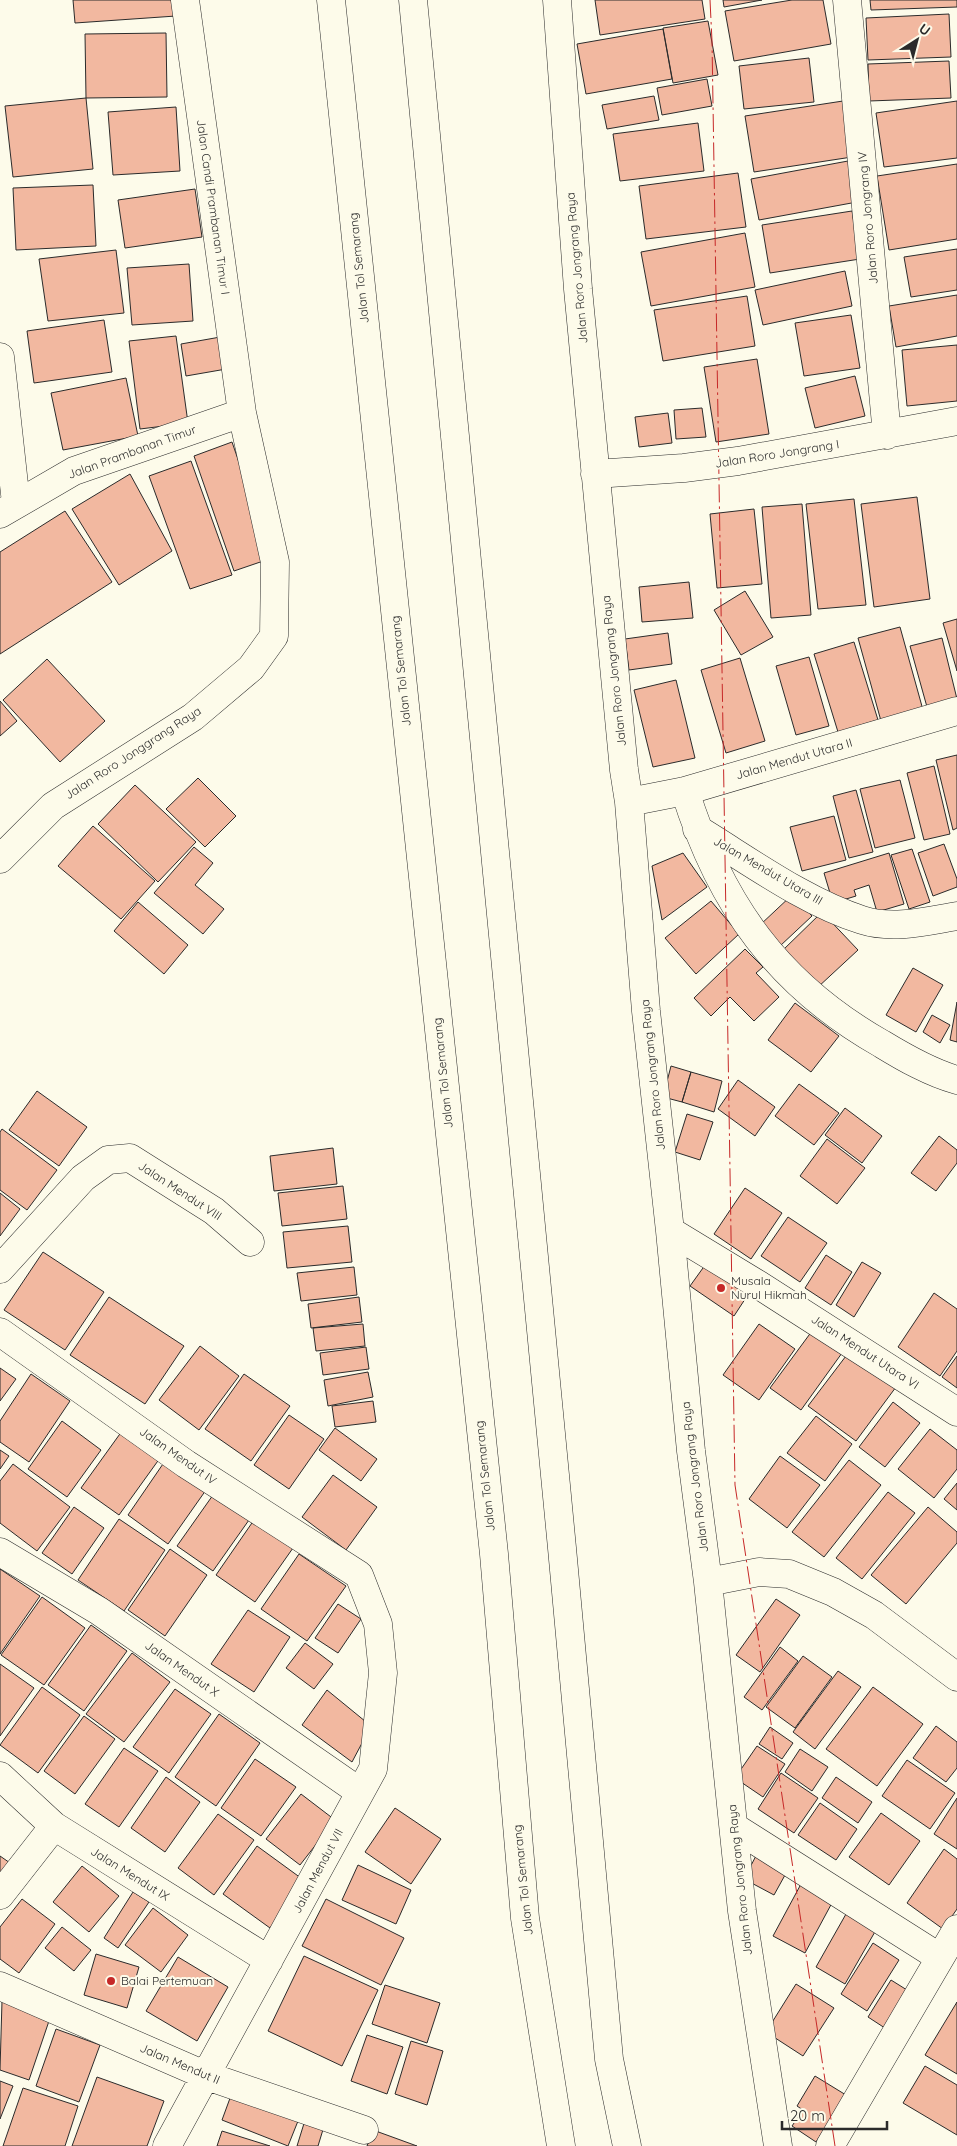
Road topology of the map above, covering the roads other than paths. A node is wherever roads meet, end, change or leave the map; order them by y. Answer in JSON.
{"nodes":[{"id":1,"x":185,"y":0,"type":"edge"},
{"id":2,"x":331,"y":0,"type":"edge"},
{"id":3,"x":412,"y":0,"type":"edge"},
{"id":4,"x":557,"y":0,"type":"edge"},
{"id":5,"x":847,"y":0,"type":"edge"},
{"id":6,"x":0,"y":357,"type":"edge"},
{"id":7,"x":242,"y":413,"type":"junction"},
{"id":8,"x":957,"y":421,"type":"edge"},
{"id":9,"x":888,"y":435,"type":"junction"},
{"id":10,"x":595,"y":474,"type":"junction"},
{"id":11,"x":8,"y":508,"type":"edge"},
{"id":12,"x":957,"y":711,"type":"edge"},
{"id":13,"x":685,"y":790,"type":"junction"},
{"id":14,"x":629,"y":802,"type":"junction"},
{"id":15,"x":697,"y":829,"type":"junction"},
{"id":16,"x":0,"y":859,"type":"edge"},
{"id":17,"x":957,"y":916,"type":"edge"},
{"id":18,"x":953,"y":1083,"type":"edge"},
{"id":19,"x":670,"y":1231,"type":"junction"},
{"id":20,"x":250,"y":1242,"type":"dead end"},
{"id":21,"x":0,"y":1269,"type":"edge"},
{"id":22,"x":0,"y":1332,"type":"edge"},
{"id":23,"x":957,"y":1412,"type":"edge"},
{"id":24,"x":0,"y":1552,"type":"edge"},
{"id":25,"x":359,"y":1575,"type":"joint"},
{"id":26,"x":708,"y":1582,"type":"junction"},
{"id":27,"x":957,"y":1677,"type":"edge"},
{"id":28,"x":0,"y":1776,"type":"edge"},
{"id":29,"x":360,"y":1792,"type":"junction"},
{"id":30,"x":54,"y":1826,"type":"junction"},
{"id":31,"x":734,"y":1827,"type":"junction"},
{"id":32,"x":0,"y":1895,"type":"edge"},
{"id":33,"x":957,"y":1929,"type":"edge"},
{"id":34,"x":940,"y":1957,"type":"junction"},
{"id":35,"x":269,"y":1960,"type":"junction"},
{"id":36,"x":0,"y":1986,"type":"edge"},
{"id":37,"x":207,"y":2076,"type":"junction"},
{"id":38,"x":364,"y":2130,"type":"dead end"},
{"id":39,"x":167,"y":2146,"type":"edge"},
{"id":40,"x":560,"y":2146,"type":"edge"},
{"id":41,"x":627,"y":2146,"type":"edge"},
{"id":42,"x":778,"y":2146,"type":"edge"},
{"id":43,"x":830,"y":2146,"type":"edge"}],
"edges":[{"from":1,"to":7,"type":"main road","name":"Jalan Candi Prambanan Timur I"},
{"from":2,"to":40,"type":"main road","name":"Jalan Tol Semarang"},
{"from":3,"to":41,"type":"main road"},
{"from":4,"to":10,"type":"main road","name":"Jalan Roro Jongrang Raya"},
{"from":5,"to":9,"type":"main road","name":"Jalan Roro Jongrang IV"},
{"from":6,"to":11,"type":"main road"},
{"from":7,"to":11,"type":"main road","name":"Jalan Prambanan Timur"},
{"from":7,"to":16,"type":"main road","name":"Jalan Roro Jonggrang Raya"},
{"from":8,"to":9,"type":"main road","name":"Jalan Roro Jongrang I"},
{"from":9,"to":10,"type":"main road","name":"Jalan Roro Jongrang I"},
{"from":10,"to":14,"type":"main road","name":"Jalan Roro Jongrang Raya"},
{"from":12,"to":13,"type":"main road","name":"Jalan Mendut Utara II"},
{"from":13,"to":14,"type":"main road","name":"Jalan Mendut Utara II"},
{"from":13,"to":15,"type":"main road"},
{"from":14,"to":19,"type":"main road","name":"Jalan Roro Jongrang Raya"},
{"from":15,"to":17,"type":"main road","name":"Jalan Mendut Utara III"},
{"from":15,"to":18,"type":"main road"},
{"from":19,"to":23,"type":"main road","name":"Jalan Mendut Utara VI"},
{"from":19,"to":26,"type":"main road","name":"Jalan Roro Jongrang Raya"},
{"from":20,"to":21,"type":"main road","name":"Jalan Mendut VIII"},
{"from":22,"to":25,"type":"main road","name":"Jalan Mendut IV"},
{"from":24,"to":29,"type":"main road","name":"Jalan Mendut X"},
{"from":25,"to":29,"type":"main road","name":"Jalan Mendut VII"},
{"from":26,"to":27,"type":"main road"},
{"from":26,"to":31,"type":"main road","name":"Jalan Roro Jongrang Raya"},
{"from":28,"to":30,"type":"main road","name":"Jalan Mendut IX"},
{"from":29,"to":35,"type":"main road","name":"Jalan Mendut VII"},
{"from":30,"to":32,"type":"main road"},
{"from":30,"to":35,"type":"main road","name":"Jalan Mendut IX"},
{"from":31,"to":34,"type":"main road"},
{"from":31,"to":42,"type":"main road","name":"Jalan Roro Jongrang Raya"},
{"from":33,"to":34,"type":"main road"},
{"from":34,"to":43,"type":"main road"},
{"from":35,"to":37,"type":"main road","name":"Jalan Mendut VII"},
{"from":36,"to":37,"type":"main road","name":"Jalan Mendut II"},
{"from":37,"to":38,"type":"main road","name":"Jalan Mendut II"},
{"from":37,"to":39,"type":"main road","name":"Jalan Mendut VII"}]}
